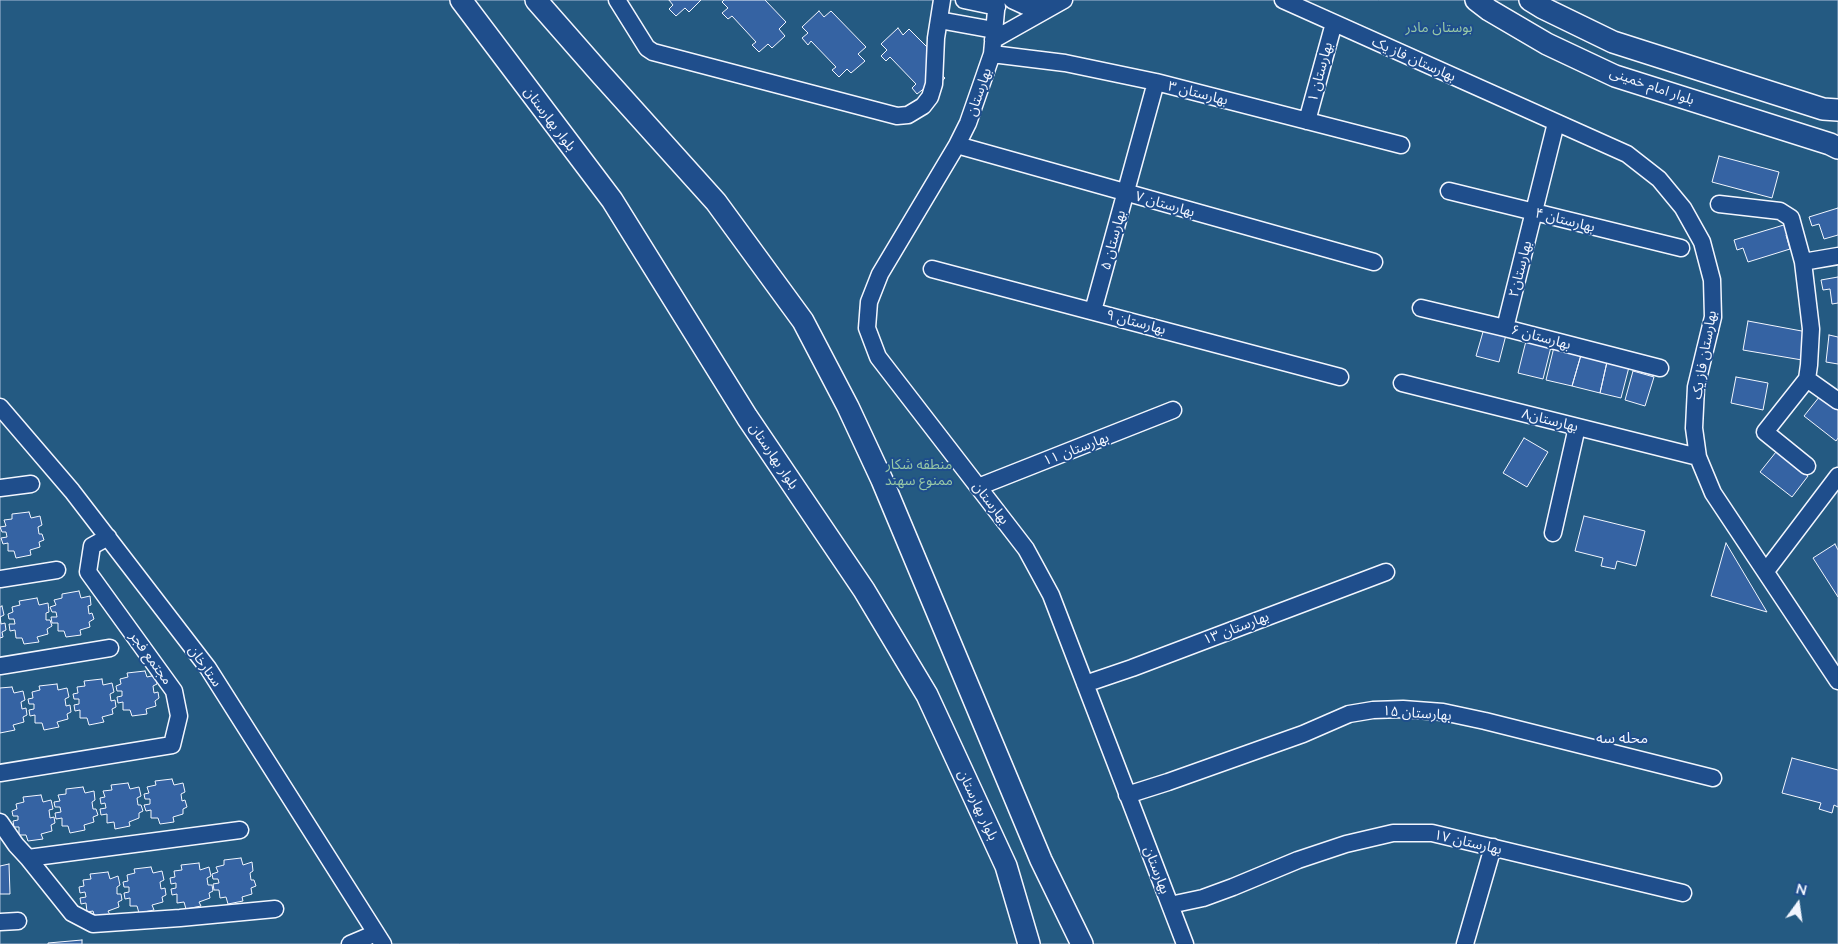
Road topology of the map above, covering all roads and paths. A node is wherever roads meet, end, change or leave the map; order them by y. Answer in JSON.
{"nodes":[{"id":1,"x":461,"y":0,"type":"edge"},
{"id":2,"x":536,"y":0,"type":"edge"},
{"id":3,"x":617,"y":0,"type":"edge"},
{"id":4,"x":942,"y":0,"type":"edge"},
{"id":5,"x":964,"y":0,"type":"edge"},
{"id":6,"x":1012,"y":0,"type":"edge"},
{"id":7,"x":1284,"y":0,"type":"edge"},
{"id":8,"x":1476,"y":0,"type":"edge"},
{"id":9,"x":1530,"y":0,"type":"edge"},
{"id":10,"x":1063,"y":1,"type":"edge"},
{"id":11,"x":997,"y":4,"type":"edge"},
{"id":12,"x":939,"y":20,"type":"junction"},
{"id":13,"x":1334,"y":22,"type":"junction"},
{"id":14,"x":993,"y":41,"type":"junction"},
{"id":15,"x":1156,"y":82,"type":"junction"},
{"id":16,"x":1838,"y":110,"type":"edge"},
{"id":17,"x":1307,"y":121,"type":"junction"},
{"id":18,"x":1556,"y":123,"type":"junction"},
{"id":19,"x":957,"y":145,"type":"junction"},
{"id":20,"x":1401,"y":145,"type":"dead end"},
{"id":21,"x":1838,"y":148,"type":"edge"},
{"id":22,"x":1449,"y":191,"type":"dead end"},
{"id":23,"x":1126,"y":193,"type":"junction"},
{"id":24,"x":1719,"y":204,"type":"dead end"},
{"id":25,"x":1534,"y":212,"type":"junction"},
{"id":26,"x":1682,"y":248,"type":"dead end"},
{"id":27,"x":1838,"y":256,"type":"edge"},
{"id":28,"x":1374,"y":262,"type":"dead end"},
{"id":29,"x":1803,"y":262,"type":"junction"},
{"id":30,"x":932,"y":268,"type":"dead end"},
{"id":31,"x":1421,"y":308,"type":"dead end"},
{"id":32,"x":1093,"y":311,"type":"junction"},
{"id":33,"x":1505,"y":328,"type":"junction"},
{"id":34,"x":1660,"y":368,"type":"dead end"},
{"id":35,"x":1340,"y":378,"type":"dead end"},
{"id":36,"x":1807,"y":379,"type":"junction"},
{"id":37,"x":1402,"y":383,"type":"dead end"},
{"id":38,"x":1838,"y":401,"type":"edge"},
{"id":39,"x":0,"y":407,"type":"edge"},
{"id":40,"x":1173,"y":410,"type":"dead end"},
{"id":41,"x":1577,"y":427,"type":"junction"},
{"id":42,"x":1698,"y":457,"type":"junction"},
{"id":43,"x":1807,"y":466,"type":"dead end"},
{"id":44,"x":1838,"y":476,"type":"edge"},
{"id":45,"x":31,"y":484,"type":"dead end"},
{"id":46,"x":978,"y":487,"type":"junction"},
{"id":47,"x":0,"y":488,"type":"edge"},
{"id":48,"x":1553,"y":533,"type":"dead end"},
{"id":49,"x":108,"y":537,"type":"junction"},
{"id":50,"x":56,"y":570,"type":"dead end"},
{"id":51,"x":1766,"y":571,"type":"junction"},
{"id":52,"x":1386,"y":572,"type":"dead end"},
{"id":53,"x":0,"y":578,"type":"edge"},
{"id":54,"x":110,"y":648,"type":"dead end"},
{"id":55,"x":0,"y":666,"type":"edge"},
{"id":56,"x":1838,"y":681,"type":"edge"},
{"id":57,"x":1085,"y":684,"type":"junction"},
{"id":58,"x":0,"y":774,"type":"edge"},
{"id":59,"x":1714,"y":778,"type":"dead end"},
{"id":60,"x":1127,"y":795,"type":"junction"},
{"id":61,"x":0,"y":822,"type":"edge"},
{"id":62,"x":240,"y":830,"type":"dead end"},
{"id":63,"x":1493,"y":847,"type":"junction"},
{"id":64,"x":28,"y":858,"type":"junction"},
{"id":65,"x":1684,"y":893,"type":"dead end"},
{"id":66,"x":1170,"y":905,"type":"junction"},
{"id":67,"x":275,"y":909,"type":"dead end"},
{"id":68,"x":18,"y":921,"type":"dead end"},
{"id":69,"x":0,"y":922,"type":"edge"},
{"id":70,"x":379,"y":938,"type":"edge"},
{"id":71,"x":350,"y":944,"type":"edge"},
{"id":72,"x":1029,"y":944,"type":"edge"},
{"id":73,"x":1082,"y":944,"type":"edge"},
{"id":74,"x":1185,"y":944,"type":"edge"},
{"id":75,"x":1464,"y":944,"type":"edge"}],
"edges":[{"from":1,"to":72,"type":"main road","name":"بلوار بهارستان"},
{"from":2,"to":73,"type":"main road"},
{"from":3,"to":12,"type":"street"},
{"from":4,"to":12,"type":"street"},
{"from":5,"to":11,"type":"street"},
{"from":6,"to":10,"type":"street"},
{"from":7,"to":13,"type":"street","name":"بهارستان فاز یک"},
{"from":8,"to":21,"type":"main road","name":"بلوار امام خمینی"},
{"from":9,"to":16,"type":"main road","name":"بلوار امام خمینی"},
{"from":10,"to":14,"type":"street"},
{"from":11,"to":14,"type":"street","name":"بهارستان"},
{"from":12,"to":14,"type":"street","name":"بهارستان ۳"},
{"from":13,"to":17,"type":"street","name":"بهارستان ۱"},
{"from":13,"to":18,"type":"street","name":"بهارستان فاز یک"},
{"from":14,"to":15,"type":"street","name":"بهارستان ۳"},
{"from":14,"to":19,"type":"street","name":"بهارستان"},
{"from":15,"to":17,"type":"street","name":"بهارستان ۳"},
{"from":15,"to":23,"type":"street","name":"بهارستان ۵"},
{"from":17,"to":20,"type":"street","name":"بهارستان ۳"},
{"from":18,"to":25,"type":"street","name":"بهارستان۲"},
{"from":18,"to":42,"type":"street","name":"بهارستان فاز یک"},
{"from":19,"to":23,"type":"street","name":"بهارستان ۷"},
{"from":19,"to":46,"type":"street","name":"بهارستان"},
{"from":22,"to":25,"type":"street","name":"بهارستان ۴"},
{"from":23,"to":28,"type":"street","name":"بهارستان ۷"},
{"from":23,"to":32,"type":"street","name":"بهارستان ۵"},
{"from":24,"to":29,"type":"street"},
{"from":25,"to":26,"type":"street","name":"بهارستان ۴"},
{"from":25,"to":33,"type":"street","name":"بهارستان۲"},
{"from":27,"to":29,"type":"street"},
{"from":29,"to":36,"type":"street"},
{"from":30,"to":32,"type":"street","name":"بهارستان ۹"},
{"from":31,"to":33,"type":"street","name":"بهارستان ۶"},
{"from":32,"to":35,"type":"street","name":"بهارستان ۹"},
{"from":33,"to":34,"type":"street","name":"بهارستان ۶"},
{"from":36,"to":38,"type":"street"},
{"from":36,"to":43,"type":"street"},
{"from":37,"to":41,"type":"street","name":"بهارستان۸"},
{"from":39,"to":49,"type":"street","name":"ستارخان"},
{"from":40,"to":46,"type":"street","name":"بهارستان ۱۱"},
{"from":41,"to":42,"type":"street","name":"بهارستان۸"},
{"from":41,"to":48,"type":"street"},
{"from":42,"to":51,"type":"street","name":"بهارستان فاز یک"},
{"from":44,"to":51,"type":"street"},
{"from":45,"to":47,"type":"street"},
{"from":46,"to":57,"type":"street","name":"بهارستان"},
{"from":49,"to":58,"type":"street","name":"مجتمع فجر"},
{"from":49,"to":70,"type":"street","name":"ستارخان"},
{"from":50,"to":53,"type":"street"},
{"from":51,"to":56,"type":"street","name":"بهارستان فاز یک"},
{"from":52,"to":57,"type":"street","name":"بهارستان ۱۳"},
{"from":54,"to":55,"type":"street"},
{"from":57,"to":60,"type":"street","name":"بهارستان"},
{"from":59,"to":60,"type":"street","name":"بهارستان ۱۵"},
{"from":60,"to":66,"type":"street","name":"بهارستان"},
{"from":61,"to":64,"type":"street"},
{"from":62,"to":64,"type":"street"},
{"from":63,"to":65,"type":"street","name":"بهارستان ۱۷"},
{"from":63,"to":66,"type":"street","name":"بهارستان ۱۷"},
{"from":63,"to":75,"type":"street"},
{"from":64,"to":67,"type":"street"},
{"from":66,"to":74,"type":"street","name":"بهارستان"},
{"from":68,"to":69,"type":"street"},
{"from":70,"to":71,"type":"street"}]}
